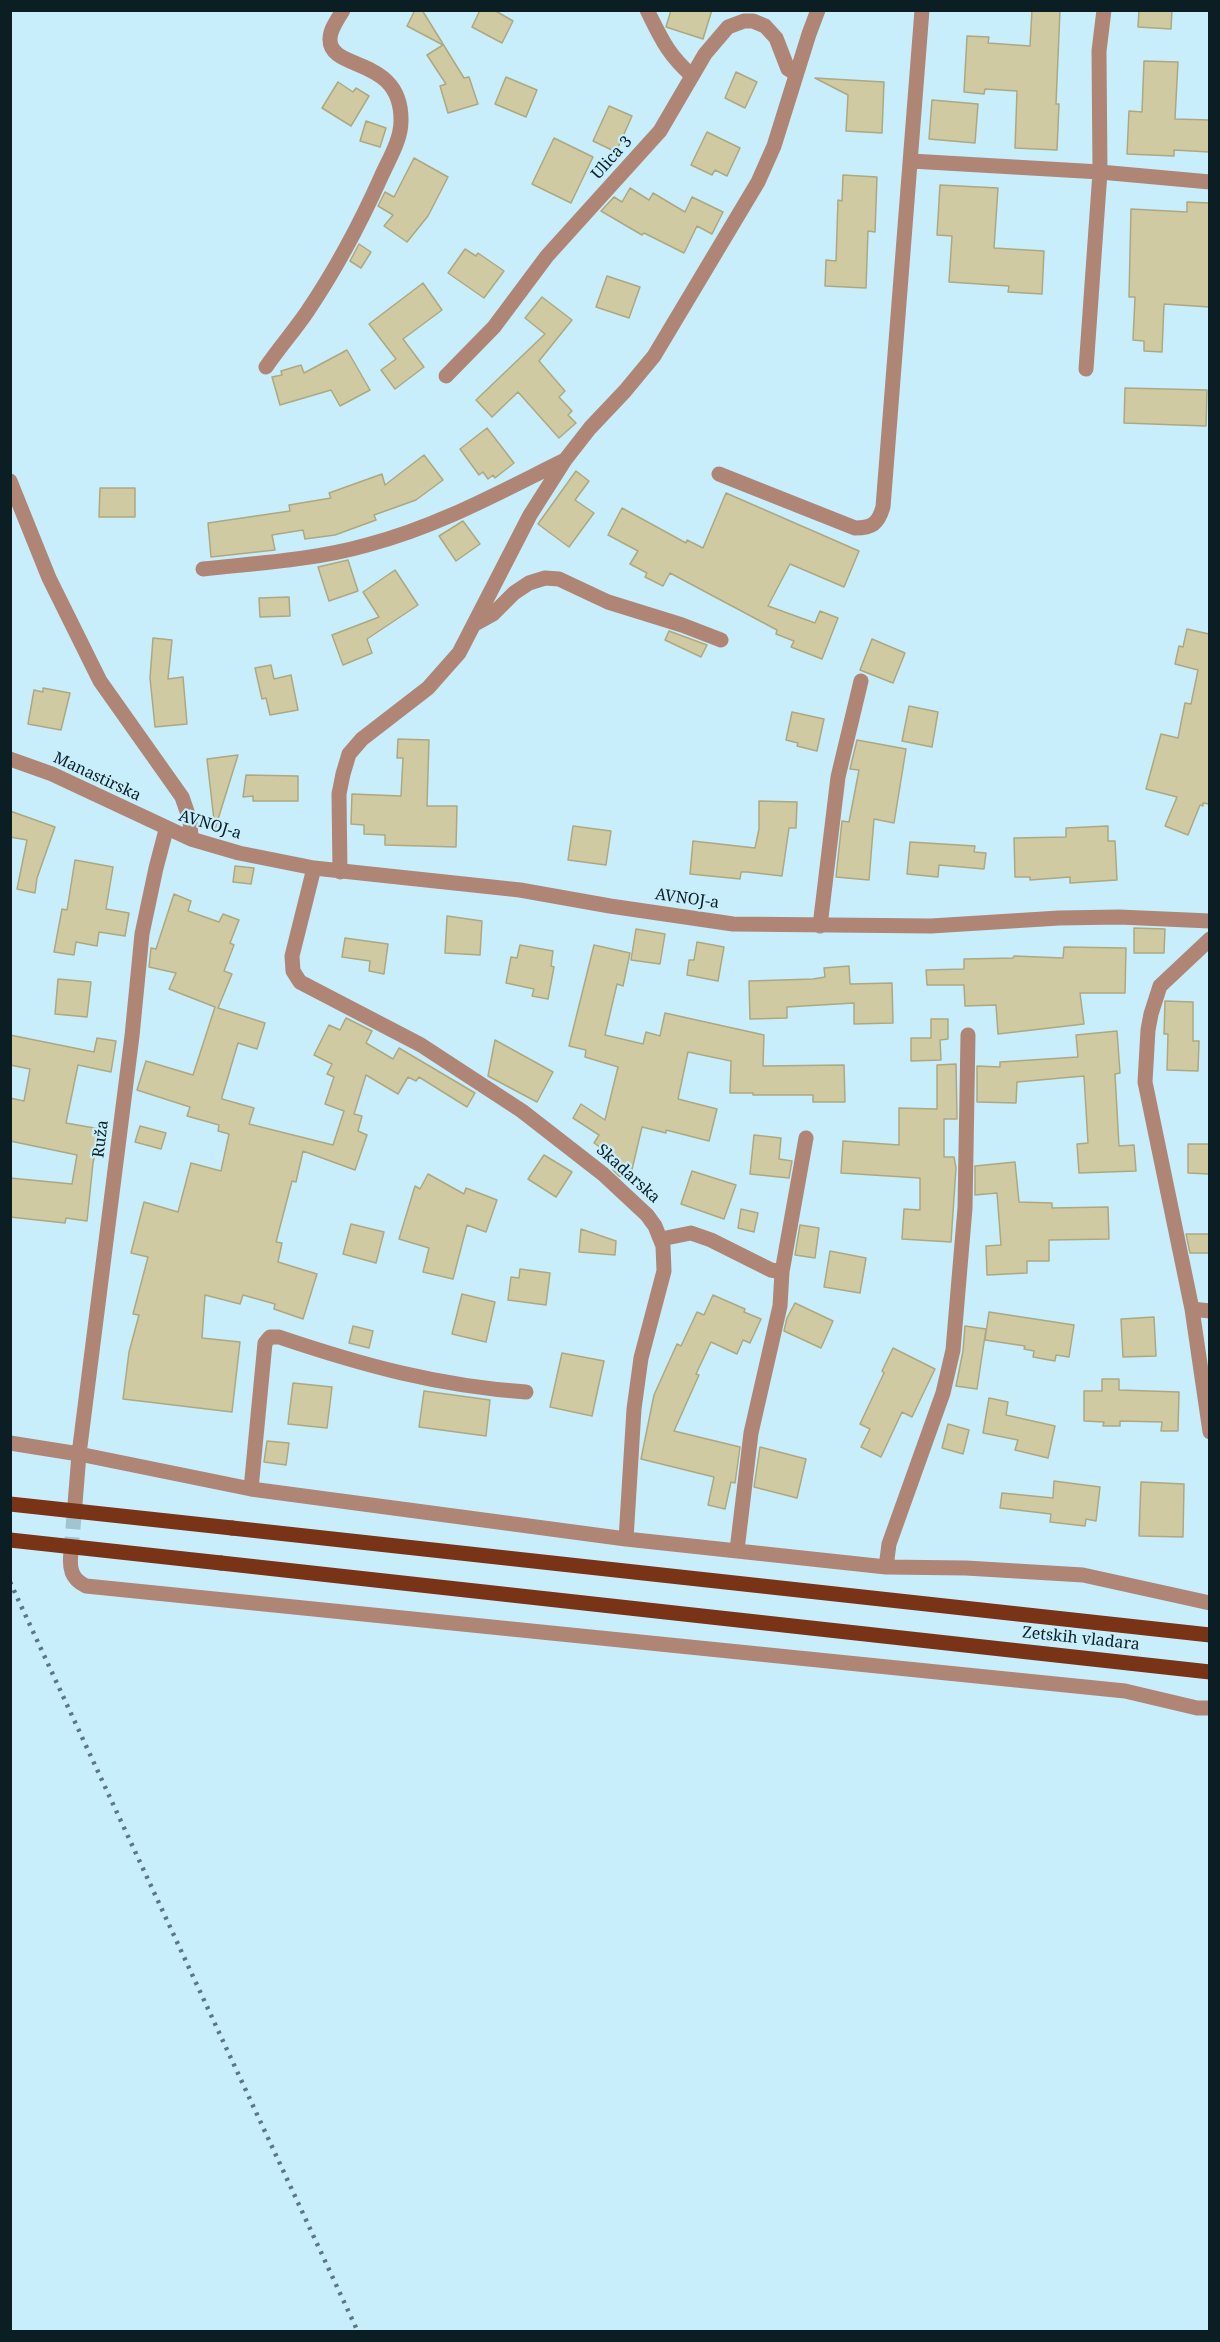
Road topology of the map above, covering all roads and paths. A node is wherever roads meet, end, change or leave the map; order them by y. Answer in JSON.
{"nodes":[{"id":1,"x":343,"y":10,"type":"edge"},
{"id":2,"x":646,"y":10,"type":"edge"},
{"id":3,"x":818,"y":10,"type":"edge"},
{"id":4,"x":922,"y":10,"type":"edge"},
{"id":5,"x":1104,"y":10,"type":"edge"},
{"id":6,"x":796,"y":74,"type":"junction"},
{"id":7,"x":692,"y":76,"type":"junction"},
{"id":8,"x":911,"y":161,"type":"junction"},
{"id":9,"x":1100,"y":172,"type":"junction"},
{"id":10,"x":1209,"y":182,"type":"edge"},
{"id":11,"x":266,"y":368,"type":"dead end"},
{"id":12,"x":1086,"y":369,"type":"dead end"},
{"id":13,"x":446,"y":376,"type":"dead end"},
{"id":14,"x":565,"y":460,"type":"junction"},
{"id":15,"x":719,"y":474,"type":"dead end"},
{"id":16,"x":10,"y":482,"type":"edge"},
{"id":17,"x":203,"y":569,"type":"dead end"},
{"id":18,"x":475,"y":624,"type":"junction"},
{"id":19,"x":721,"y":640,"type":"dead end"},
{"id":20,"x":861,"y":681,"type":"dead end"},
{"id":21,"x":10,"y":759,"type":"edge"},
{"id":22,"x":166,"y":830,"type":"junction"},
{"id":23,"x":191,"y":839,"type":"junction"},
{"id":24,"x":314,"y":868,"type":"junction"},
{"id":25,"x":340,"y":872,"type":"junction"},
{"id":26,"x":1209,"y":921,"type":"edge"},
{"id":27,"x":820,"y":926,"type":"junction"},
{"id":28,"x":1209,"y":939,"type":"edge"},
{"id":29,"x":968,"y":1035,"type":"dead end"},
{"id":30,"x":806,"y":1138,"type":"dead end"},
{"id":31,"x":661,"y":1239,"type":"junction"},
{"id":32,"x":782,"y":1272,"type":"junction"},
{"id":33,"x":1192,"y":1309,"type":"junction"},
{"id":34,"x":1209,"y":1311,"type":"edge"},
{"id":35,"x":526,"y":1392,"type":"dead end"},
{"id":36,"x":1209,"y":1432,"type":"edge"},
{"id":37,"x":10,"y":1443,"type":"edge"},
{"id":38,"x":78,"y":1454,"type":"junction"},
{"id":39,"x":251,"y":1489,"type":"junction"},
{"id":40,"x":10,"y":1504,"type":"edge"},
{"id":41,"x":75,"y":1504,"type":"tunnel mouth"},
{"id":42,"x":626,"y":1539,"type":"junction"},
{"id":43,"x":10,"y":1540,"type":"edge"},
{"id":44,"x":737,"y":1550,"type":"junction"},
{"id":45,"x":71,"y":1552,"type":"tunnel mouth"},
{"id":46,"x":886,"y":1567,"type":"junction"},
{"id":47,"x":1209,"y":1603,"type":"edge"},
{"id":48,"x":1209,"y":1635,"type":"edge"},
{"id":49,"x":1209,"y":1672,"type":"edge"},
{"id":50,"x":1209,"y":1708,"type":"edge"}],
"edges":[{"from":1,"to":11,"type":"street"},
{"from":2,"to":7,"type":"street"},
{"from":3,"to":6,"type":"street"},
{"from":4,"to":8,"type":"street"},
{"from":5,"to":9,"type":"street"},
{"from":6,"to":7,"type":"street","name":"Ulica 3"},
{"from":6,"to":14,"type":"street"},
{"from":7,"to":13,"type":"street","name":"Ulica 3"},
{"from":8,"to":9,"type":"street"},
{"from":8,"to":15,"type":"street"},
{"from":9,"to":10,"type":"street"},
{"from":9,"to":12,"type":"street"},
{"from":14,"to":17,"type":"street"},
{"from":14,"to":18,"type":"street"},
{"from":16,"to":23,"type":"street"},
{"from":18,"to":19,"type":"street"},
{"from":18,"to":25,"type":"street"},
{"from":20,"to":27,"type":"street"},
{"from":21,"to":22,"type":"street","name":"Manastirska"},
{"from":22,"to":23,"type":"street","name":"AVNOJ-a"},
{"from":22,"to":38,"type":"street","name":"Ruža"},
{"from":23,"to":24,"type":"street","name":"AVNOJ-a"},
{"from":24,"to":25,"type":"street","name":"AVNOJ-a"},
{"from":24,"to":31,"type":"street","name":"Skadarska"},
{"from":25,"to":27,"type":"street","name":"AVNOJ-a"},
{"from":26,"to":27,"type":"street","name":"AVNOJ-a"},
{"from":28,"to":33,"type":"street"},
{"from":29,"to":46,"type":"street"},
{"from":30,"to":32,"type":"street"},
{"from":31,"to":32,"type":"street"},
{"from":31,"to":42,"type":"street","name":"Skadarska"},
{"from":32,"to":44,"type":"street"},
{"from":33,"to":34,"type":"street"},
{"from":33,"to":36,"type":"street"},
{"from":35,"to":39,"type":"street"},
{"from":37,"to":38,"type":"street"},
{"from":38,"to":39,"type":"street"},
{"from":38,"to":41,"type":"street","name":"Ruža"},
{"from":39,"to":42,"type":"street"},
{"from":40,"to":48,"type":"main road","bridge":true},
{"from":42,"to":44,"type":"street"},
{"from":43,"to":49,"type":"main road","name":"Zetskih vladara","bridge":true},
{"from":44,"to":46,"type":"street"},
{"from":45,"to":50,"type":"street"},
{"from":46,"to":47,"type":"street"}]}
